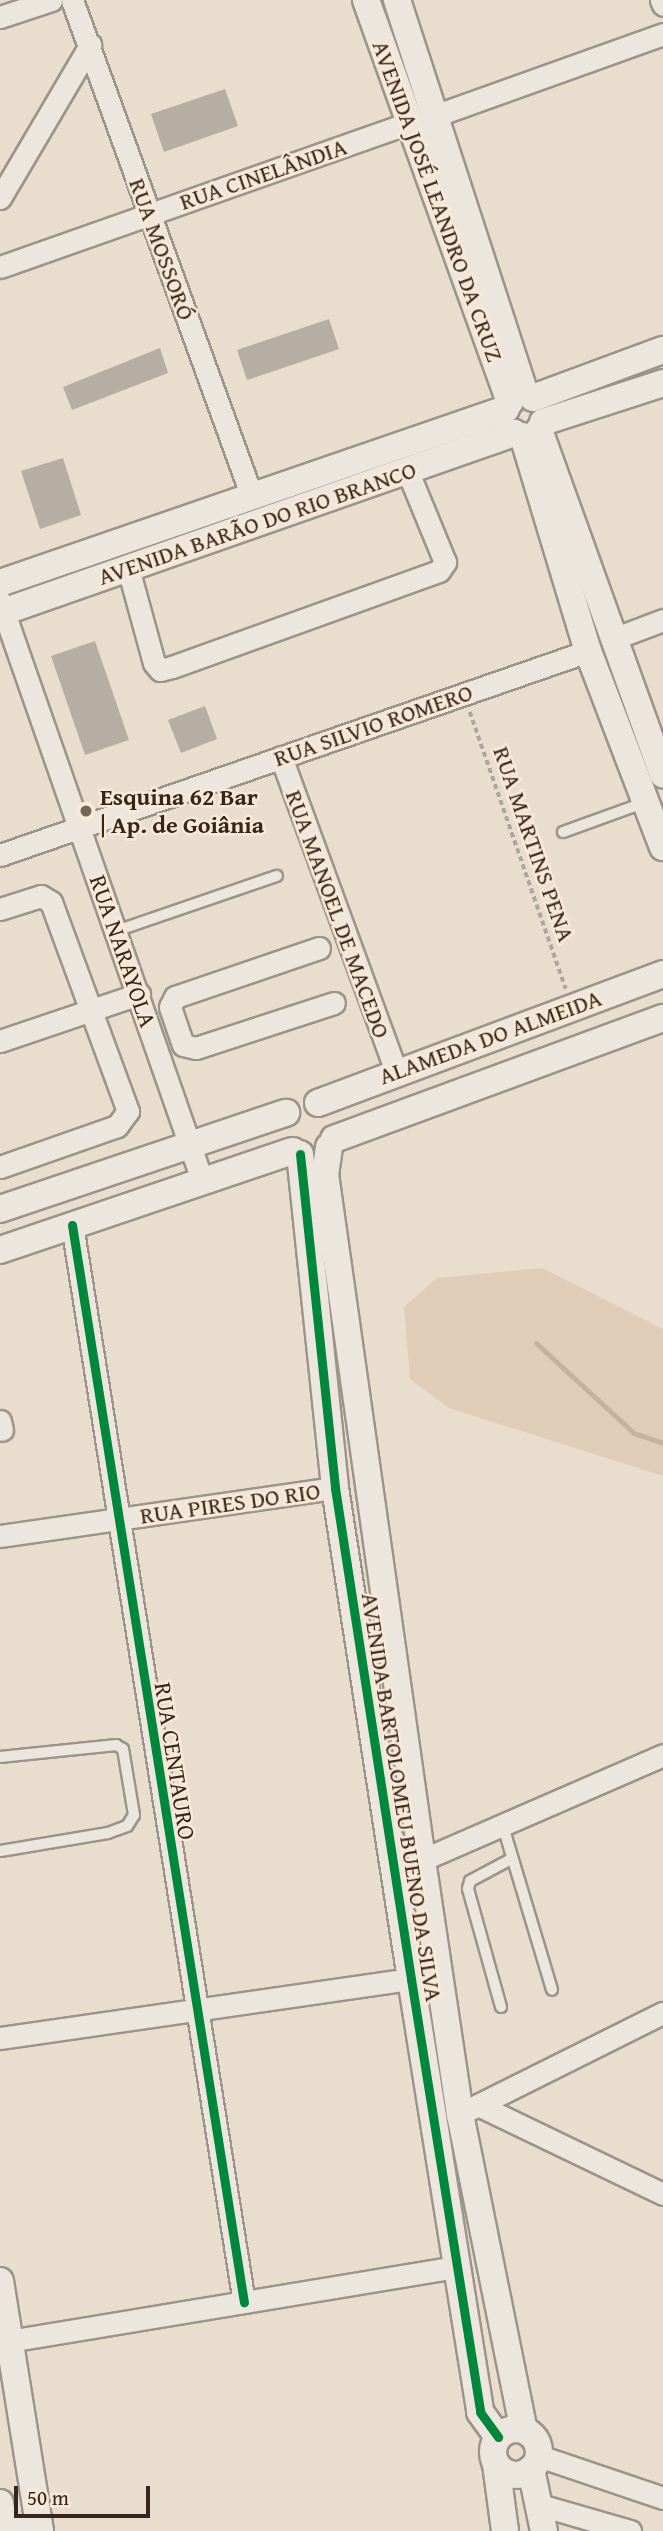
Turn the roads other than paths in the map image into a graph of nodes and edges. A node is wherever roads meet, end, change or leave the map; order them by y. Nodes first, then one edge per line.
1 (51, 0) edge
2 (72, 0) edge
3 (366, 0) edge
4 (397, 0) edge
5 (661, 0) edge
6 (663, 5) edge
7 (0, 17) edge
8 (663, 34) edge
9 (90, 45) junction
10 (438, 115) junction
11 (408, 123) junction
12 (0, 198) edge
13 (148, 214) junction
14 (0, 267) edge
15 (663, 350) edge
16 (663, 383) edge
17 (524, 416) junction
18 (407, 470) junction
19 (252, 497) junction
20 (128, 568) junction
21 (0, 583) edge
22 (1, 608) edge
23 (663, 620) edge
24 (618, 637) junction
25 (588, 651) junction
26 (281, 757) junction
27 (663, 774) edge
28 (646, 802) junction
29 (79, 827) junction
30 (564, 832) dead end
31 (663, 847) edge
32 (0, 855) edge
33 (277, 876) dead end
34 (0, 909) edge
35 (116, 931) junction
36 (318, 948) dead end
37 (663, 974) edge
38 (139, 994) junction
39 (334, 1003) dead end
40 (92, 1011) junction
41 (663, 1018) edge
42 (176, 1025) junction
43 (152, 1034) junction
44 (0, 1041) edge
45 (396, 1071) junction
46 (318, 1103) junction
47 (286, 1113) junction
48 (190, 1143) junction
49 (331, 1143) junction
50 (297, 1153) junction
51 (0, 1167) edge
52 (203, 1183) junction
53 (0, 1209) edge
54 (72, 1226) junction
55 (0, 1250) edge
56 (335, 1488) junction
57 (116, 1519) junction
58 (0, 1536) edge
59 (663, 1755) edge
60 (0, 1757) edge
61 (502, 1823) junction
62 (0, 1851) edge
63 (511, 1859) junction
64 (422, 1860) junction
65 (411, 1979) junction
66 (552, 1990) dead end
67 (502, 2007) dead end
68 (196, 2009) junction
69 (663, 2013) edge
70 (0, 2038) edge
71 (469, 2109) junction
72 (663, 2194) edge
73 (457, 2267) junction
74 (0, 2281) edge
75 (244, 2302) junction
76 (9, 2341) junction
77 (524, 2430) junction
78 (498, 2437) junction
79 (535, 2462) junction
80 (496, 2464) junction
81 (663, 2498) edge
82 (0, 2503) edge
83 (542, 2518) edge
84 (7, 2531) edge
85 (40, 2531) edge
86 (505, 2531) edge
87 (630, 2531) edge

1 - 7 street
2 - 9 street, RUA MOSSORÓ
3 - 11 street, AVENIDA JOSÉ LEANDRO DA CRUZ
4 - 10 street, AVENIDA JOSÉ LEANDRO DA CRUZ
5 - 6 street
8 - 10 street
9 - 12 street
9 - 13 street, RUA MOSSORÓ
10 - 17 street, AVENIDA JOSÉ LEANDRO DA CRUZ
11 - 13 street, RUA CINELÂNDIA
11 - 17 street, AVENIDA JOSÉ LEANDRO DA CRUZ
13 - 14 street, RUA CINELÂNDIA
13 - 19 street, RUA MOSSORÓ
15 - 17 street, AVENIDA BARÃO DO RIO BRANCO
16 - 17 street, AVENIDA BARÃO DO RIO BRANCO
17 - 18 street, AVENIDA BARÃO DO RIO BRANCO
17 - 19 street, AVENIDA BARÃO DO RIO BRANCO
17 - 24 street
17 - 25 street
18 - 20 street, AVENIDA BARÃO DO RIO BRANCO
18 - 20 street
19 - 21 street, AVENIDA BARÃO DO RIO BRANCO
20 - 22 street, AVENIDA BARÃO DO RIO BRANCO
22 - 29 street, RUA NARAYOLA
23 - 24 street
24 - 27 street
25 - 26 street, RUA SILVIO ROMERO
25 - 28 street
26 - 29 street, RUA SILVIO ROMERO
26 - 45 street, RUA MANOEL DE MACEDO
28 - 30 lane
28 - 31 street
29 - 32 street, RUA SILVIO ROMERO
29 - 35 street, RUA NARAYOLA
33 - 35 lane
34 - 40 street
35 - 38 street, RUA NARAYOLA
36 - 42 street
37 - 45 street, ALAMEDA DO ALMEIDA
38 - 40 street
38 - 43 street, RUA NARAYOLA
39 - 42 street
40 - 44 street
40 - 51 street
41 - 49 street, ALAMEDA DO ALMEIDA
42 - 43 street
43 - 48 street, RUA NARAYOLA
45 - 46 street, ALAMEDA DO ALMEIDA
46 - 47 street
46 - 49 street
47 - 48 street
47 - 50 street
48 - 52 street, RUA NARAYOLA
48 - 53 street
49 - 50 street
49 - 64 street, AVENIDA BARTOLOMEU BUENO DA SILVA
50 - 52 street
50 - 56 street, AVENIDA BARTOLOMEU BUENO DA SILVA
52 - 54 street
54 - 55 street
54 - 57 street, RUA CENTAURO
56 - 57 street, RUA PIRES DO RIO
56 - 65 street, AVENIDA BARTOLOMEU BUENO DA SILVA
57 - 58 street, RUA PIRES DO RIO
57 - 68 street, RUA CENTAURO
59 - 61 street
60 - 62 lane
61 - 63 lane
61 - 64 street
63 - 66 lane
63 - 67 lane
64 - 71 street, AVENIDA BARTOLOMEU BUENO DA SILVA
65 - 68 street
65 - 73 street, AVENIDA BARTOLOMEU BUENO DA SILVA
68 - 70 street
68 - 75 street, RUA CENTAURO
69 - 71 street
71 - 72 street
71 - 77 street, AVENIDA BARTOLOMEU BUENO DA SILVA
73 - 75 street
73 - 78 street, AVENIDA BARTOLOMEU BUENO DA SILVA
74 - 76 street
75 - 76 street
76 - 85 street
77 - 78 street
77 - 79 street, AVENIDA BARTOLOMEU BUENO DA SILVA
78 - 80 street
79 - 80 street
79 - 81 street
79 - 83 street, AVENIDA BARTOLOMEU BUENO DA SILVA
80 - 86 street
82 - 84 street
83 - 87 street
84 - 85 street

